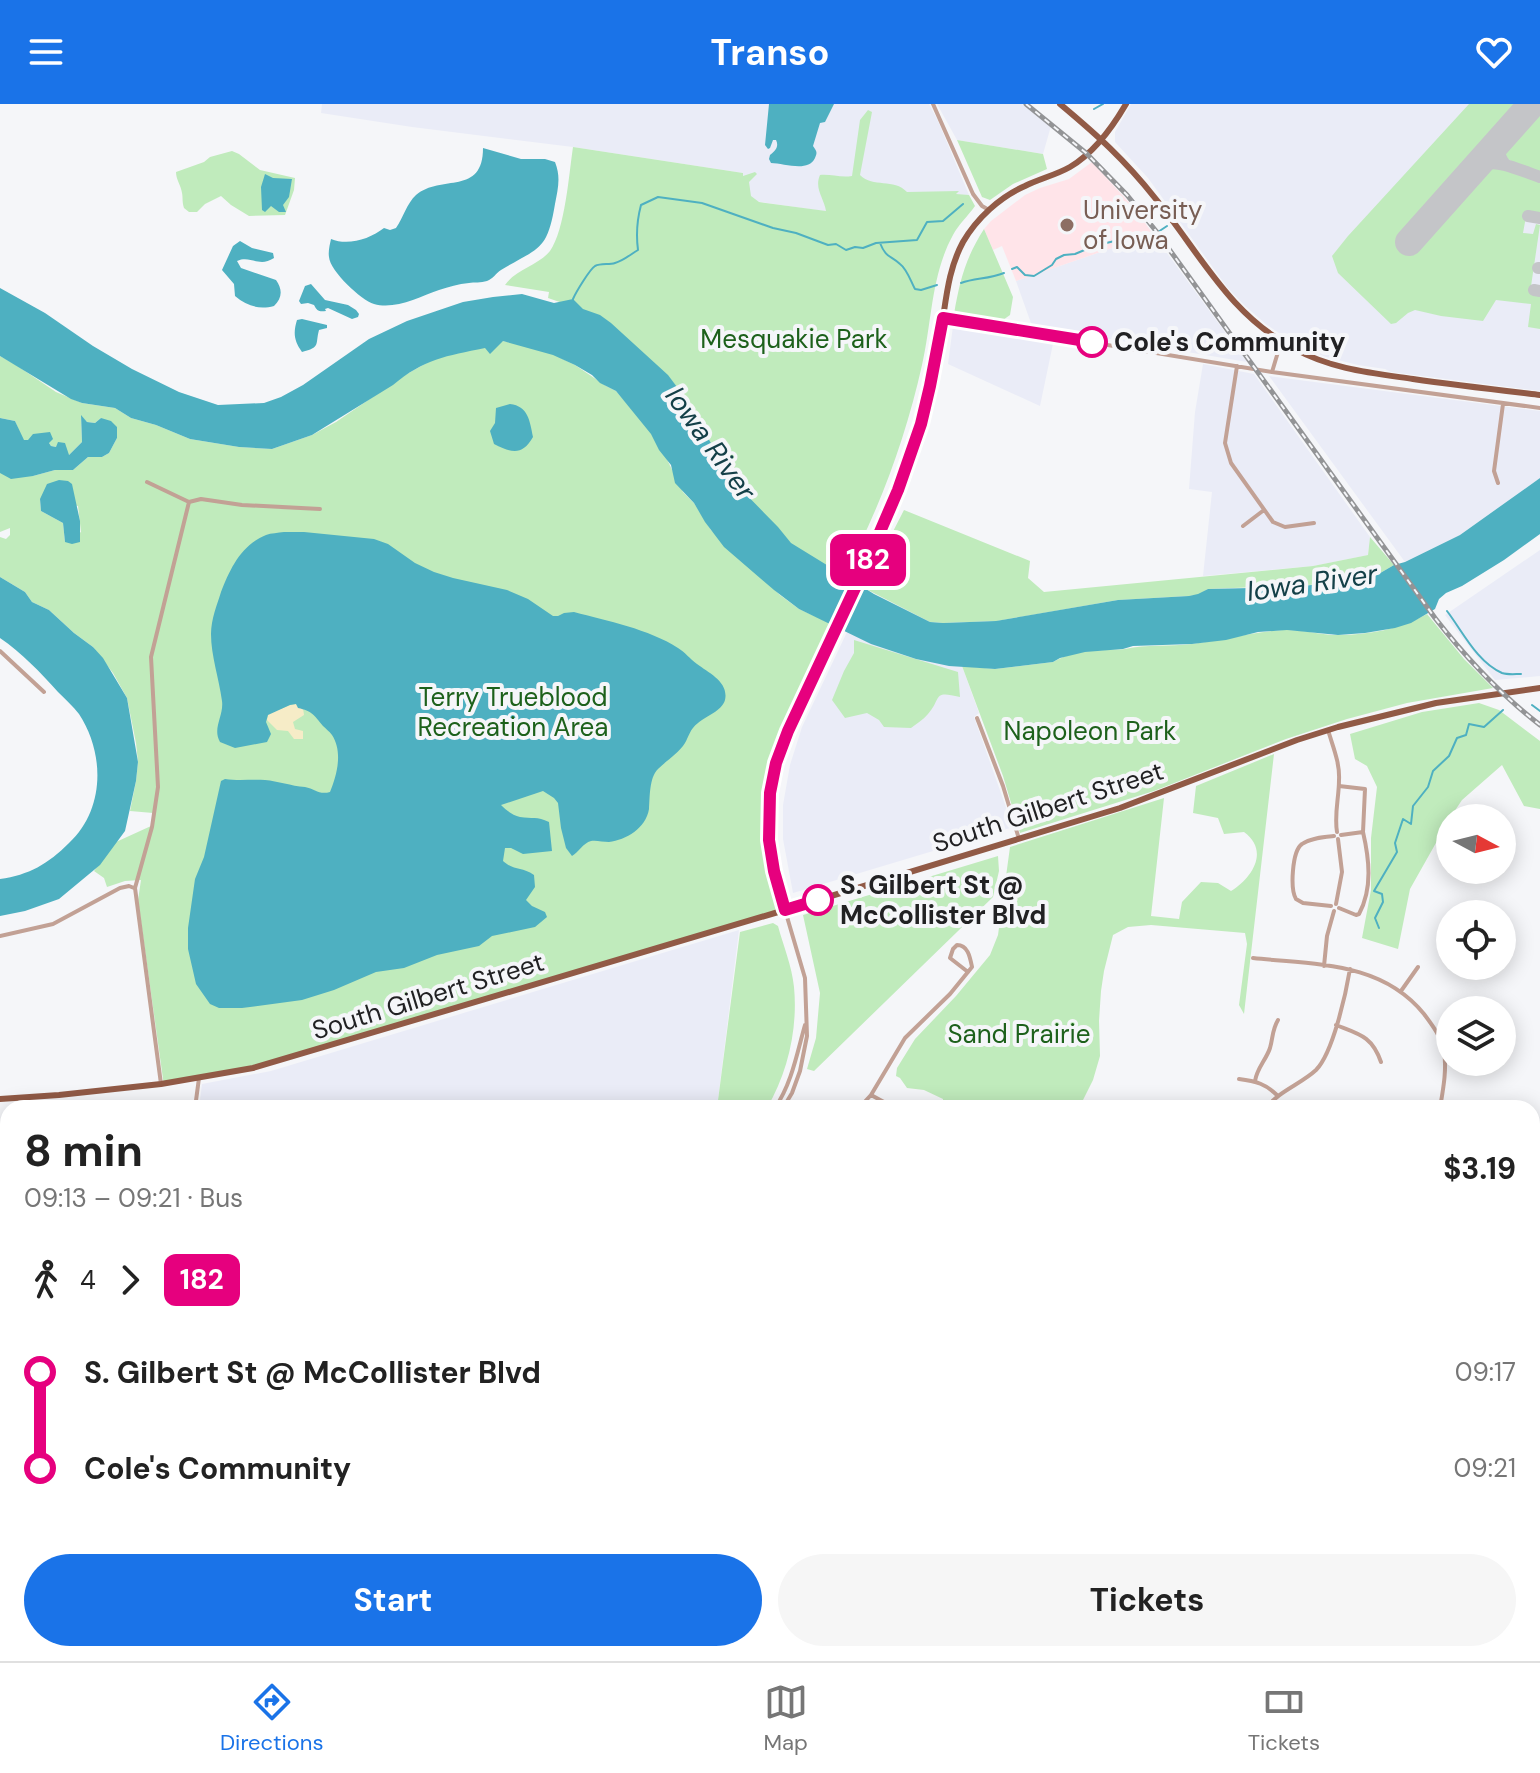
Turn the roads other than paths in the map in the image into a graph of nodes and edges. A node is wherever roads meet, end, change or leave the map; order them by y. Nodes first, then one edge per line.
1 (933, 104) edge
2 (1060, 104) edge
3 (1126, 104) edge
4 (1102, 139) junction
5 (989, 210) junction
6 (943, 318) junction
7 (1281, 342) junction
8 (1237, 366) junction
9 (1272, 372) junction
10 (1540, 395) edge
11 (1503, 404) junction
12 (1539, 408) edge
13 (147, 482) dead end
14 (1498, 483) dead end
15 (189, 502) junction
16 (320, 509) dead end
17 (1264, 510) junction
18 (1314, 523) dead end
19 (1243, 526) dead end
20 (0, 651) edge
21 (1540, 688) edge
22 (44, 692) dead end
23 (977, 718) dead end
24 (1328, 730) junction
25 (1339, 786) junction
26 (1363, 832) junction
27 (1338, 835) junction
28 (1019, 839) junction
29 (135, 888) junction
30 (1335, 907) junction
31 (785, 910) junction
32 (0, 936) edge
33 (1253, 958) dead end
34 (1324, 966) junction
35 (1418, 967) dead end
36 (1350, 969) junction
37 (968, 972) junction
38 (1401, 991) junction
39 (1278, 1020) dead end
40 (806, 1022) junction
41 (1336, 1025) junction
42 (1436, 1032) edge
43 (1381, 1062) dead end
44 (1443, 1076) edge
45 (199, 1078) junction
46 (1239, 1079) dead end
47 (1255, 1081) junction
48 (161, 1084) junction
49 (871, 1095) junction
50 (1278, 1096) junction
51 (0, 1099) edge
52 (196, 1100) edge
53 (780, 1100) edge
54 (788, 1100) edge
55 (866, 1100) edge
56 (880, 1100) edge
57 (1274, 1100) edge
58 (1441, 1100) edge

1 - 5 street
2 - 4 main road
3 - 4 main road
4 - 5 main road
4 - 7 main road
5 - 6 main road
6 - 8 street
6 - 31 main road
7 - 9 street
7 - 10 main road
8 - 9 street
8 - 17 street
9 - 11 street
10 - 12 street
11 - 12 street
11 - 14 street
13 - 15 street
15 - 16 street
15 - 29 street
17 - 18 street
17 - 19 street
20 - 22 street
21 - 24 main road, South Gilbert Street
23 - 28 street
24 - 25 street
24 - 28 main road, South Gilbert Street
25 - 26 street
25 - 27 street
26 - 27 street
26 - 30 street
27 - 30 street
27 - 30 street
28 - 31 main road, South Gilbert Street
29 - 32 street
29 - 48 street
30 - 34 street
31 - 40 street
31 - 45 main road, South Gilbert Street
33 - 34 street
34 - 36 street
35 - 38 street
36 - 38 street
36 - 41 street
37 - 37 street
37 - 49 street
38 - 42 street
39 - 47 street
40 - 53 street
40 - 54 street
41 - 43 street
41 - 50 street
44 - 58 street
45 - 48 main road, South Gilbert Street
45 - 52 street
46 - 47 street
47 - 50 street
48 - 51 main road, South Gilbert Street
49 - 55 street
49 - 56 street
50 - 57 street

